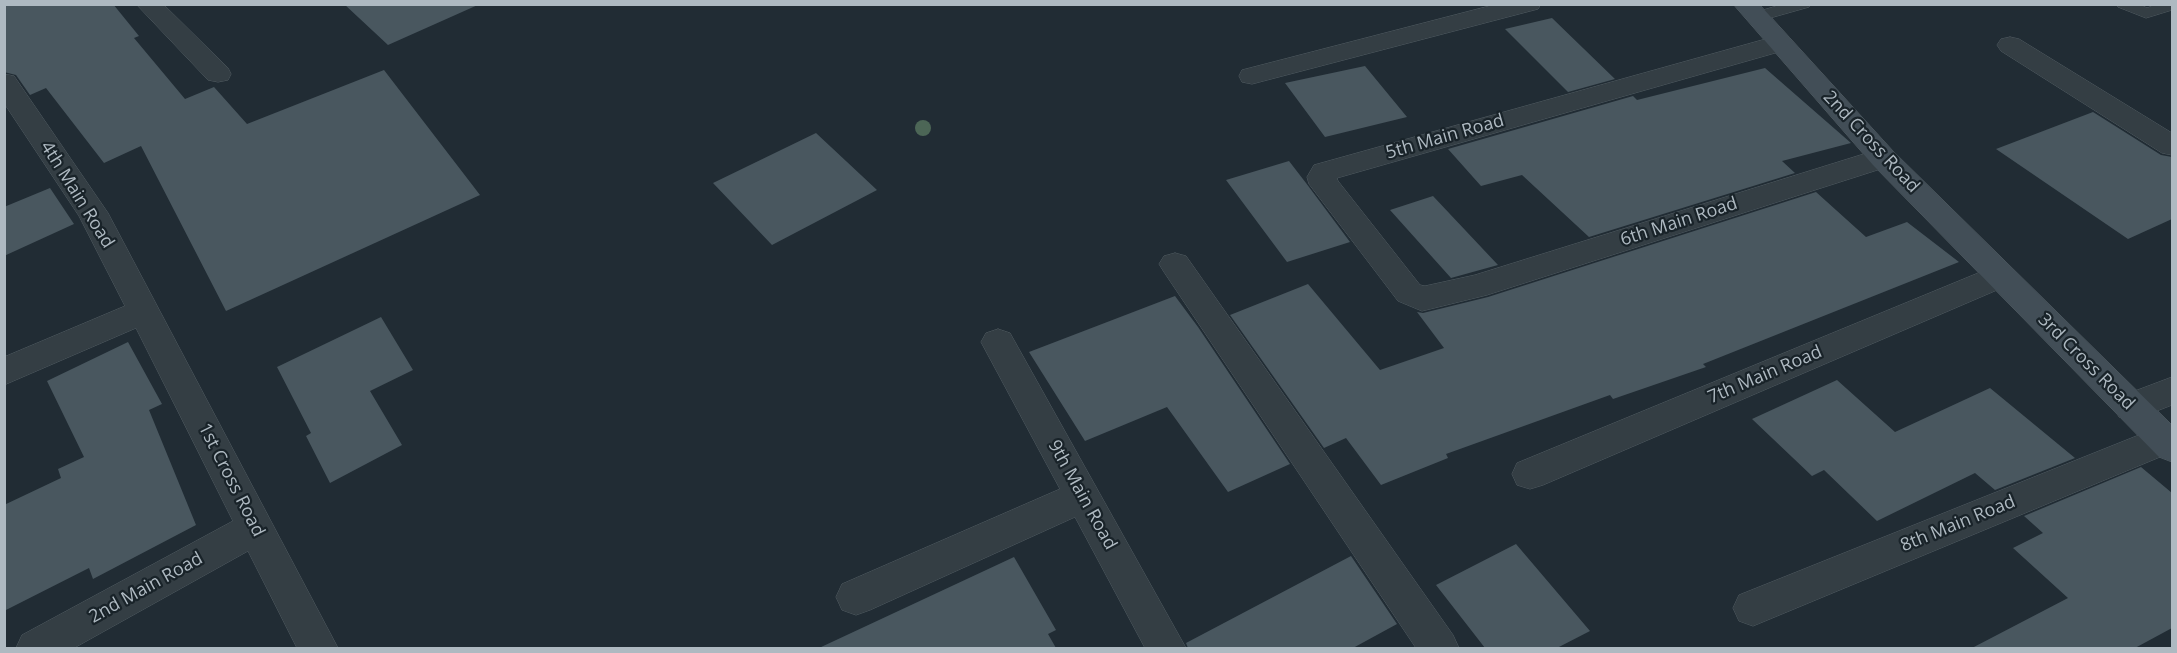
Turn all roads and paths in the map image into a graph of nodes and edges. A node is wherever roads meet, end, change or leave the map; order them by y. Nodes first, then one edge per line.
1 (148, 4) edge
2 (1529, 4) edge
3 (1803, 4) edge
4 (2124, 4) edge
5 (2172, 5) edge
6 (1751, 11) edge
7 (1780, 43) junction
8 (2010, 45) dead end
9 (218, 74) dead end
10 (1252, 76) dead end
11 (4, 82) edge
12 (2172, 146) edge
13 (1883, 158) junction
14 (1175, 264) dead end
15 (2000, 276) junction
16 (1476, 287) joint
17 (144, 311) junction
18 (998, 342) dead end
19 (4, 372) edge
20 (2172, 391) edge
21 (2131, 407) junction
22 (2168, 444) edge
23 (1530, 474) dead end
24 (1083, 496) junction
25 (256, 528) junction
26 (856, 597) dead end
27 (1753, 608) dead end
28 (36, 648) edge
29 (318, 648) edge
30 (1166, 648) edge
31 (1439, 648) edge

1 - 9 street
2 - 10 street
3 - 6 lane
4 - 5 lane
6 - 7 street, 2nd Cross Road
7 - 13 street, 2nd Cross Road
7 - 16 street, 5th Main Road
8 - 12 street
11 - 17 street, 4th Main Road
13 - 15 street, 2nd Cross Road
13 - 16 street, 6th Main Road
14 - 31 street
15 - 21 street, 3rd Cross Road
15 - 23 street, 7th Main Road
17 - 19 street
17 - 25 street, 1st Cross Road
18 - 24 street, 9th Main Road
20 - 21 street
21 - 22 street, 3rd Cross Road
22 - 27 street, 8th Main Road
24 - 26 street
24 - 30 street, 9th Main Road
25 - 28 street, 2nd Main Road
25 - 29 street, 1st Cross Road

